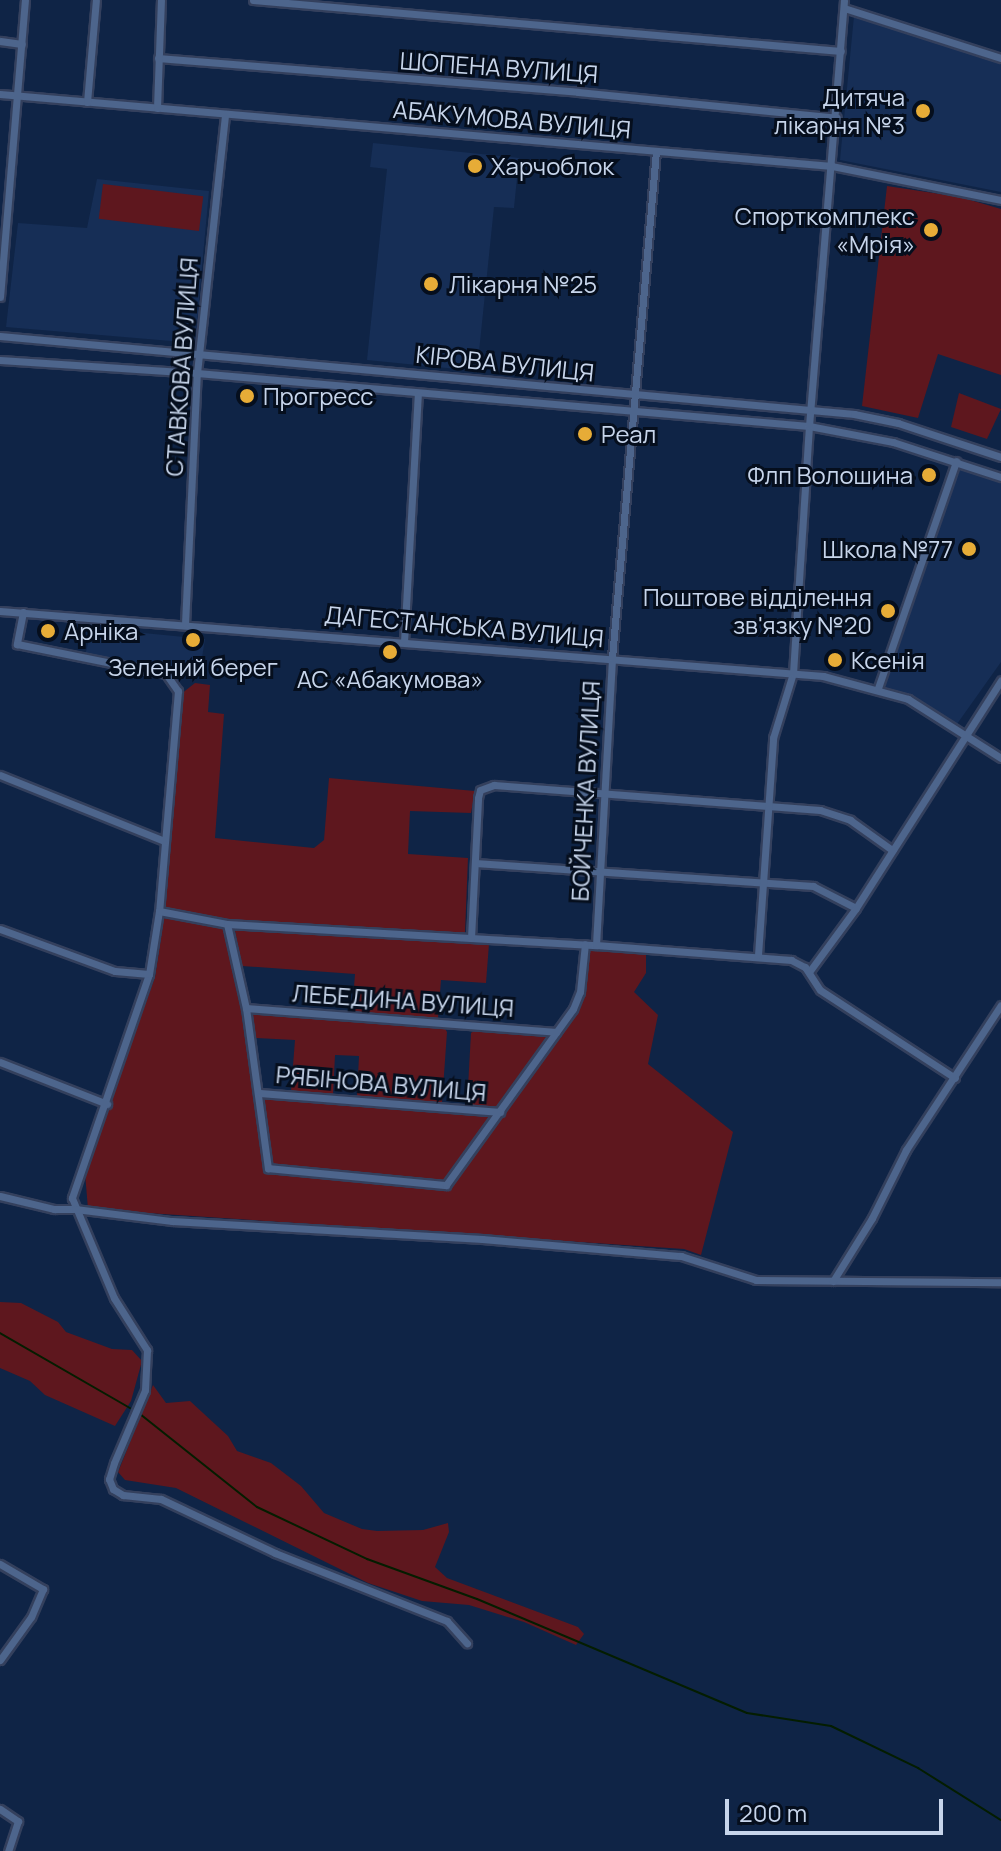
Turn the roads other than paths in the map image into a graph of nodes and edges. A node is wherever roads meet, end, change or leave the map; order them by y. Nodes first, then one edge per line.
1 (25, 0) edge
2 (96, 0) edge
3 (161, 0) edge
4 (253, 0) edge
5 (844, 4) edge
6 (4, 41) edge
7 (22, 44) junction
8 (841, 51) junction
9 (158, 58) junction
10 (1001, 58) edge
11 (0, 94) edge
12 (17, 97) junction
13 (87, 102) junction
14 (157, 108) junction
15 (225, 115) junction
16 (837, 118) junction
17 (656, 151) junction
18 (832, 166) junction
19 (1001, 200) edge
20 (0, 297) edge
21 (0, 336) edge
22 (200, 353) junction
23 (0, 360) edge
24 (197, 373) junction
25 (418, 395) junction
26 (636, 396) junction
27 (811, 410) junction
28 (635, 412) junction
29 (809, 426) junction
30 (1001, 457) edge
31 (956, 461) junction
32 (1001, 477) edge
33 (0, 611) edge
34 (23, 612) junction
35 (185, 624) junction
36 (404, 642) junction
37 (612, 658) junction
38 (793, 673) junction
39 (1001, 680) edge
40 (878, 688) junction
41 (964, 734) junction
42 (1001, 758) edge
43 (0, 775) edge
44 (604, 796) junction
45 (769, 806) junction
46 (164, 841) junction
47 (892, 850) junction
48 (475, 863) junction
49 (600, 872) junction
50 (766, 881) junction
51 (856, 908) junction
52 (159, 911) junction
53 (227, 924) junction
54 (0, 929) edge
55 (471, 938) junction
56 (585, 944) junction
57 (596, 945) junction
58 (758, 955) junction
59 (809, 972) junction
60 (149, 974) junction
61 (1001, 1005) edge
62 (246, 1008) junction
63 (556, 1032) junction
64 (0, 1062) edge
65 (955, 1078) junction
66 (260, 1093) junction
67 (107, 1104) junction
68 (500, 1112) junction
69 (0, 1196) edge
70 (75, 1209) junction
71 (833, 1281) junction
72 (1001, 1282) edge
73 (0, 1564) edge
74 (467, 1643) dead end
75 (0, 1660) edge
76 (0, 1809) edge
77 (8, 1851) edge

1 - 7 street
2 - 13 street
3 - 9 street
4 - 8 street
5 - 8 street
5 - 10 street
6 - 7 street
7 - 12 street
8 - 16 street
9 - 14 street
9 - 16 street, ШОПЕНА ВУЛИЦЯ
11 - 12 street, АБАКУМОВА ВУЛИЦЯ
12 - 13 street, АБАКУМОВА ВУЛИЦЯ
12 - 20 street
13 - 14 street, АБАКУМОВА ВУЛИЦЯ
14 - 15 street, АБАКУМОВА ВУЛИЦЯ
15 - 17 street, АБАКУМОВА ВУЛИЦЯ
15 - 22 street, СТАВКОВА ВУЛИЦЯ
16 - 18 street
17 - 18 street, АБАКУМОВА ВУЛИЦЯ
17 - 26 street, БОЙЧЕНКА ВУЛИЦЯ
18 - 19 street, АБАКУМОВА ВУЛИЦЯ
18 - 27 street
21 - 22 street, КІРОВА ВУЛИЦЯ
22 - 24 street, СТАВКОВА ВУЛИЦЯ
22 - 26 street, КІРОВА ВУЛИЦЯ
23 - 24 street, КІРОВА ВУЛИЦЯ
24 - 25 street, КІРОВА ВУЛИЦЯ
24 - 35 street, СТАВКОВА ВУЛИЦЯ
25 - 28 street, КІРОВА ВУЛИЦЯ
25 - 36 street
26 - 27 street, КІРОВА ВУЛИЦЯ
26 - 28 street, БОЙЧЕНКА ВУЛИЦЯ
27 - 29 street
27 - 30 street, КІРОВА ВУЛИЦЯ
28 - 29 street, КІРОВА ВУЛИЦЯ
28 - 37 street, БОЙЧЕНКА ВУЛИЦЯ
29 - 31 street, КІРОВА ВУЛИЦЯ
29 - 38 street
31 - 32 street, КІРОВА ВУЛИЦЯ
31 - 40 street
33 - 34 street, ДАГЕСТАНСЬКА ВУЛИЦЯ
34 - 35 street, ДАГЕСТАНСЬКА ВУЛИЦЯ
34 - 46 street
35 - 36 street, ДАГЕСТАНСЬКА ВУЛИЦЯ
36 - 37 street, ДАГЕСТАНСЬКА ВУЛИЦЯ
37 - 38 street, ДАГЕСТАНСЬКА ВУЛИЦЯ
37 - 44 street, БОЙЧЕНКА ВУЛИЦЯ
38 - 40 street, ДАГЕСТАНСЬКА ВУЛИЦЯ
38 - 45 street
39 - 41 street
40 - 41 street, ДАГЕСТАНСЬКА ВУЛИЦЯ
41 - 42 street, ДАГЕСТАНСЬКА ВУЛИЦЯ
41 - 47 street
43 - 46 street
44 - 45 street
44 - 48 street
44 - 49 street, БОЙЧЕНКА ВУЛИЦЯ
45 - 47 street
45 - 50 street
46 - 52 street
47 - 51 street
48 - 49 street
48 - 55 street
49 - 50 street
49 - 57 street, БОЙЧЕНКА ВУЛИЦЯ
50 - 51 street
50 - 58 street
51 - 59 street
52 - 53 street
52 - 60 street
53 - 55 street
53 - 62 street
54 - 60 street
55 - 56 street
56 - 57 street
56 - 63 street
57 - 58 street
58 - 59 street
59 - 65 street
60 - 67 street
61 - 65 street
62 - 63 street, ЛЕБЕДИНА ВУЛИЦЯ
62 - 66 street
63 - 68 street
64 - 67 street
65 - 71 street
66 - 68 street, РЯБІНОВА ВУЛИЦЯ
66 - 68 street
67 - 70 street
69 - 70 street
70 - 71 street
70 - 74 street
71 - 72 street
73 - 75 street
76 - 77 street

